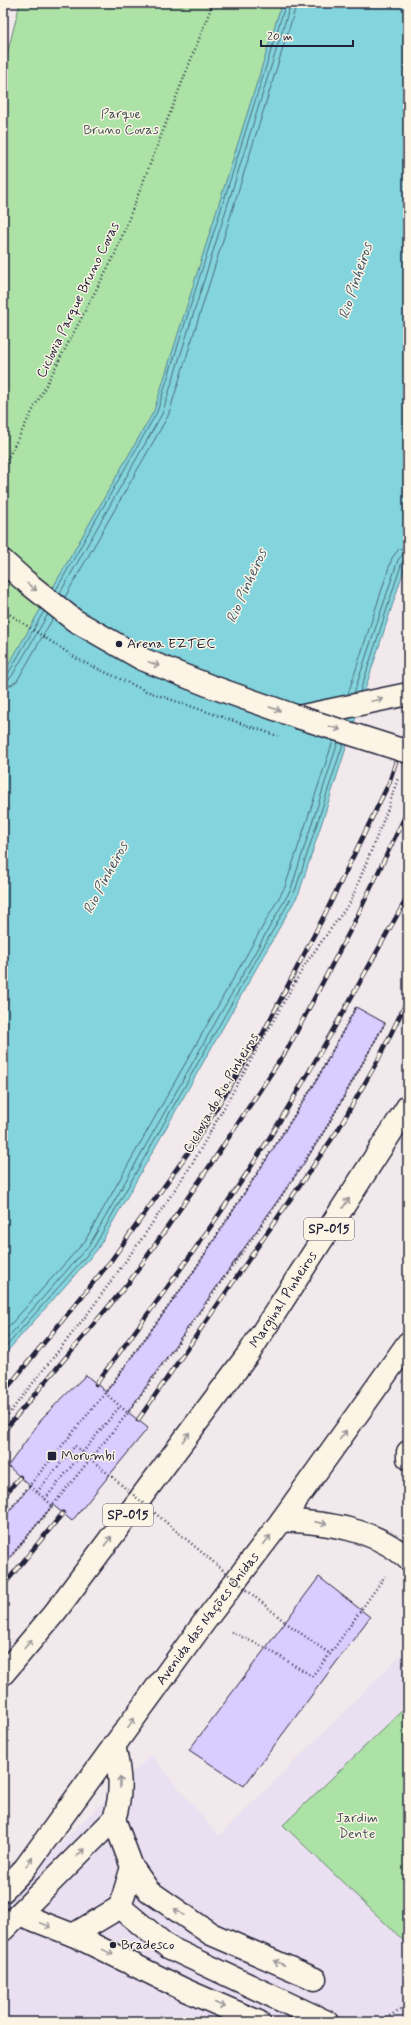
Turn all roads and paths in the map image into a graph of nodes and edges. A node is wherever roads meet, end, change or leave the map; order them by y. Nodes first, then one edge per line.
1 (213, 3) edge
2 (3, 467) edge
3 (3, 562) edge
4 (3, 610) edge
5 (408, 694) edge
6 (298, 717) junction
7 (280, 736) dead end
8 (408, 752) edge
9 (394, 774) dead end
10 (356, 1007) dead end
11 (385, 1023) dead end
12 (408, 1106) edge
13 (408, 1343) edge
14 (105, 1393) junction
15 (120, 1406) junction
16 (128, 1413) junction
17 (3, 1421) edge
18 (83, 1452) junction
19 (408, 1452) edge
20 (408, 1458) edge
21 (30, 1486) junction
22 (37, 1492) junction
23 (45, 1499) junction
24 (53, 1506) junction
25 (3, 1518) edge
26 (282, 1520) junction
27 (405, 1556) edge
28 (3, 1566) edge
29 (205, 1621) junction
30 (330, 1654) junction
31 (3, 1674) edge
32 (114, 1745) junction
33 (114, 1819) junction
34 (132, 1867) junction
35 (3, 1891) edge
36 (120, 1907) junction
37 (19, 1914) junction
38 (3, 1930) edge
39 (73, 1936) junction
40 (315, 1979) dead end
41 (408, 2012) edge
42 (259, 2022) edge
43 (327, 2022) edge
44 (379, 2022) edge

1 - 2 path, Ciclovia Parque Bruno Covas
3 -> 6 main road
4 - 7 path, bridge
6 -> 5 main road
6 -> 8 main road, bridge
9 - 17 path, Ciclovia do Rio Pinheiros
10 - 14 path
11 - 16 path
31 -> 12 main road, Marginal Pinheiros / SP-015
26 -> 13 main road, Avenida das Nações Unidas
14 - 15 path
14 - 21 path
15 - 16 path
15 - 18 path
16 - 24 path
18 - 22 path, bridge
18 - 23 path
18 - 30 path, bridge
19 - 20 main road
21 - 22 path
21 - 25 path
22 - 23 path
23 - 24 path
24 - 28 path
26 -> 27 main road
29 -> 26 main road, Avenida das Nações Unidas
27 - 30 path
29 - 30 path
32 -> 29 main road, Avenida das Nações Unidas
33 -> 32 main road
35 -> 32 main road, Avenida das Nações Unidas
33 - 34 main road
37 -> 33 main road
34 - 36 main road
40 -> 34 main road
36 - 39 main road
36 - 43 main road
37 - 38 main road
37 -> 39 main road
39 -> 42 main road
41 - 44 path

